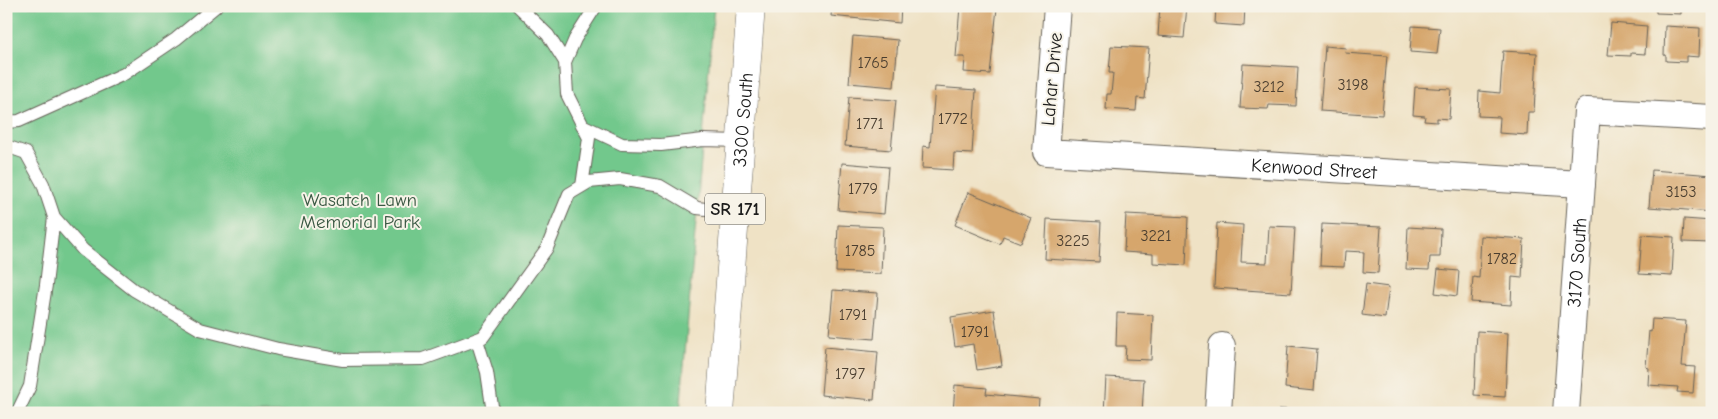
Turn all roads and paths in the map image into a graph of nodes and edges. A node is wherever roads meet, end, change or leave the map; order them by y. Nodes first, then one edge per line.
1 (216, 6) edge
2 (518, 6) edge
3 (596, 6) edge
4 (751, 6) edge
5 (1057, 6) edge
6 (565, 62) junction
7 (1712, 118) edge
8 (6, 122) edge
9 (582, 125) junction
10 (6, 138) edge
11 (740, 141) junction
12 (6, 146) edge
13 (1046, 152) joint
14 (26, 153) junction
15 (1582, 184) junction
16 (582, 186) junction
17 (734, 212) junction
18 (54, 217) junction
19 (477, 340) junction
20 (1222, 346) dead end
21 (17, 413) edge
22 (493, 413) edge
23 (720, 413) edge
24 (1218, 413) edge
25 (1566, 413) edge

1 - 8 lane
2 - 6 lane
3 - 6 lane
4 - 11 main road, 3300 South / SR 171
5 - 13 street, Lahar Drive
6 - 9 lane
7 - 15 street, 3170 South
9 - 11 lane
9 - 16 lane
10 - 14 lane
11 - 17 main road, 3300 South / SR 171
12 - 14 lane
13 - 15 street, Kenwood Street
14 - 18 lane
15 - 25 street, 3170 South
16 - 17 lane
16 - 19 lane
17 - 23 main road, 3300 South / SR 171
18 - 19 lane
18 - 21 lane
19 - 22 lane
20 - 24 street

